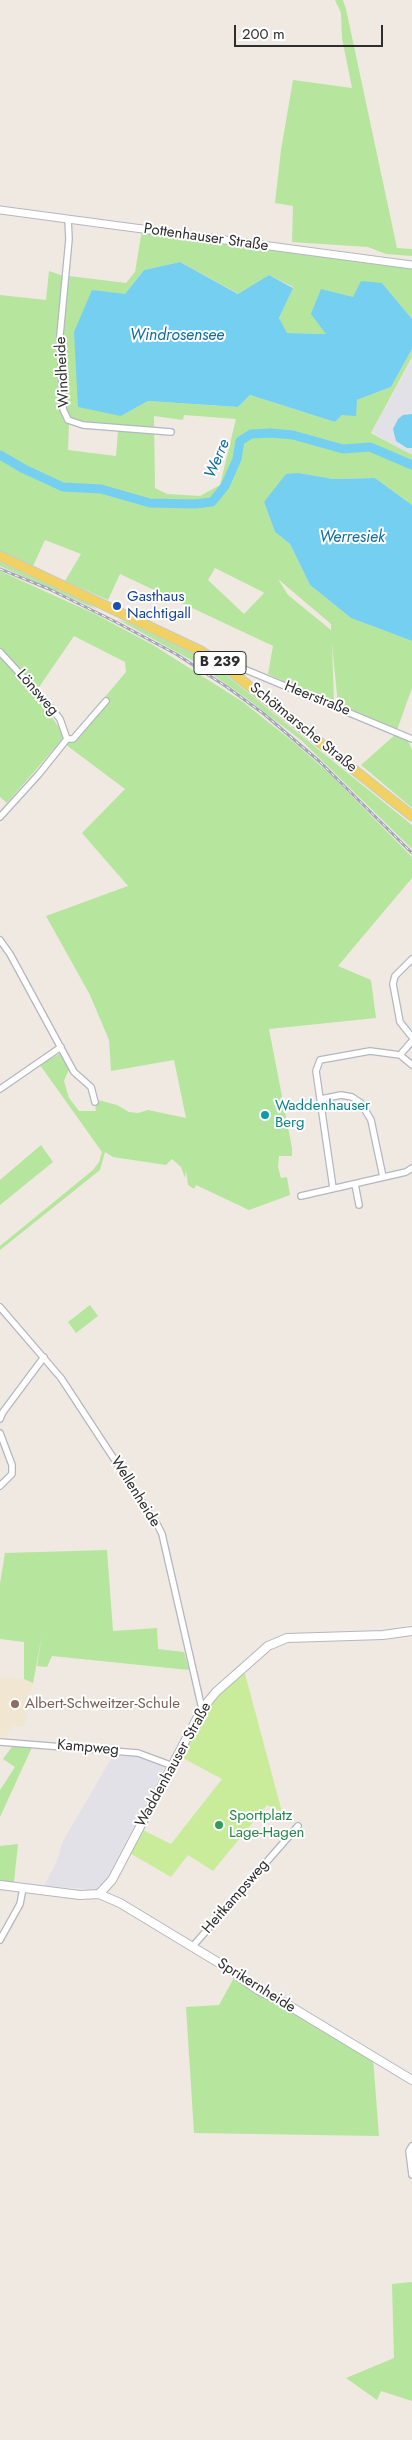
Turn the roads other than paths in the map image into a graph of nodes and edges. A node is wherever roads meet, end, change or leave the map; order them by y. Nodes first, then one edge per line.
1 (0, 210) edge
2 (68, 219) junction
3 (412, 265) edge
4 (171, 432) dead end
5 (0, 556) edge
6 (0, 652) edge
7 (222, 665) junction
8 (106, 701) dead end
9 (67, 739) junction
10 (411, 740) edge
11 (412, 816) edge
12 (0, 817) edge
13 (0, 940) edge
14 (412, 959) edge
15 (412, 1037) edge
16 (412, 1041) edge
17 (61, 1047) junction
18 (400, 1055) junction
19 (412, 1066) edge
20 (0, 1089) edge
21 (321, 1099) junction
22 (95, 1102) dead end
23 (412, 1168) edge
24 (383, 1177) junction
25 (355, 1184) junction
26 (333, 1188) junction
27 (301, 1196) dead end
28 (359, 1205) dead end
29 (0, 1307) edge
30 (44, 1357) junction
31 (0, 1419) edge
32 (0, 1433) edge
33 (0, 1486) edge
34 (412, 1632) edge
35 (202, 1709) junction
36 (0, 1742) edge
37 (173, 1766) junction
38 (298, 1826) dead end
39 (0, 1885) edge
40 (23, 1888) junction
41 (99, 1894) junction
42 (0, 1940) edge
43 (193, 1946) junction
44 (412, 2080) edge
45 (412, 2146) edge
46 (412, 2175) edge

1 - 2 street, Pottenhauser Straße
2 - 3 street, Pottenhauser Straße
2 - 4 street, Windheide
5 - 7 main road, Schötmarsche Straße / B 239
6 - 9 street, Lönsweg
7 - 10 street, Heerstraße
7 - 11 main road, Schötmarsche Straße / B 239
8 - 9 street
9 - 12 street
13 - 17 street
14 - 15 street
16 - 18 street
17 - 20 street
17 - 22 street
18 - 19 street
18 - 21 street
21 - 24 street
21 - 26 street
23 - 24 street
24 - 25 street
25 - 26 street
25 - 28 street
26 - 27 street
29 - 30 street, Wellenheide
30 - 31 street
30 - 35 street, Wellenheide
32 - 33 street
34 - 35 main road, Waddenhauser Straße
35 - 37 main road, Waddenhauser Straße
36 - 37 street, Kampweg
37 - 41 main road, Waddenhauser Straße
38 - 43 street, Heitkampsweg
39 - 40 main road
40 - 41 main road
40 - 42 street
41 - 43 main road, Sprikernheide
43 - 44 main road, Sprikernheide
45 - 46 street

